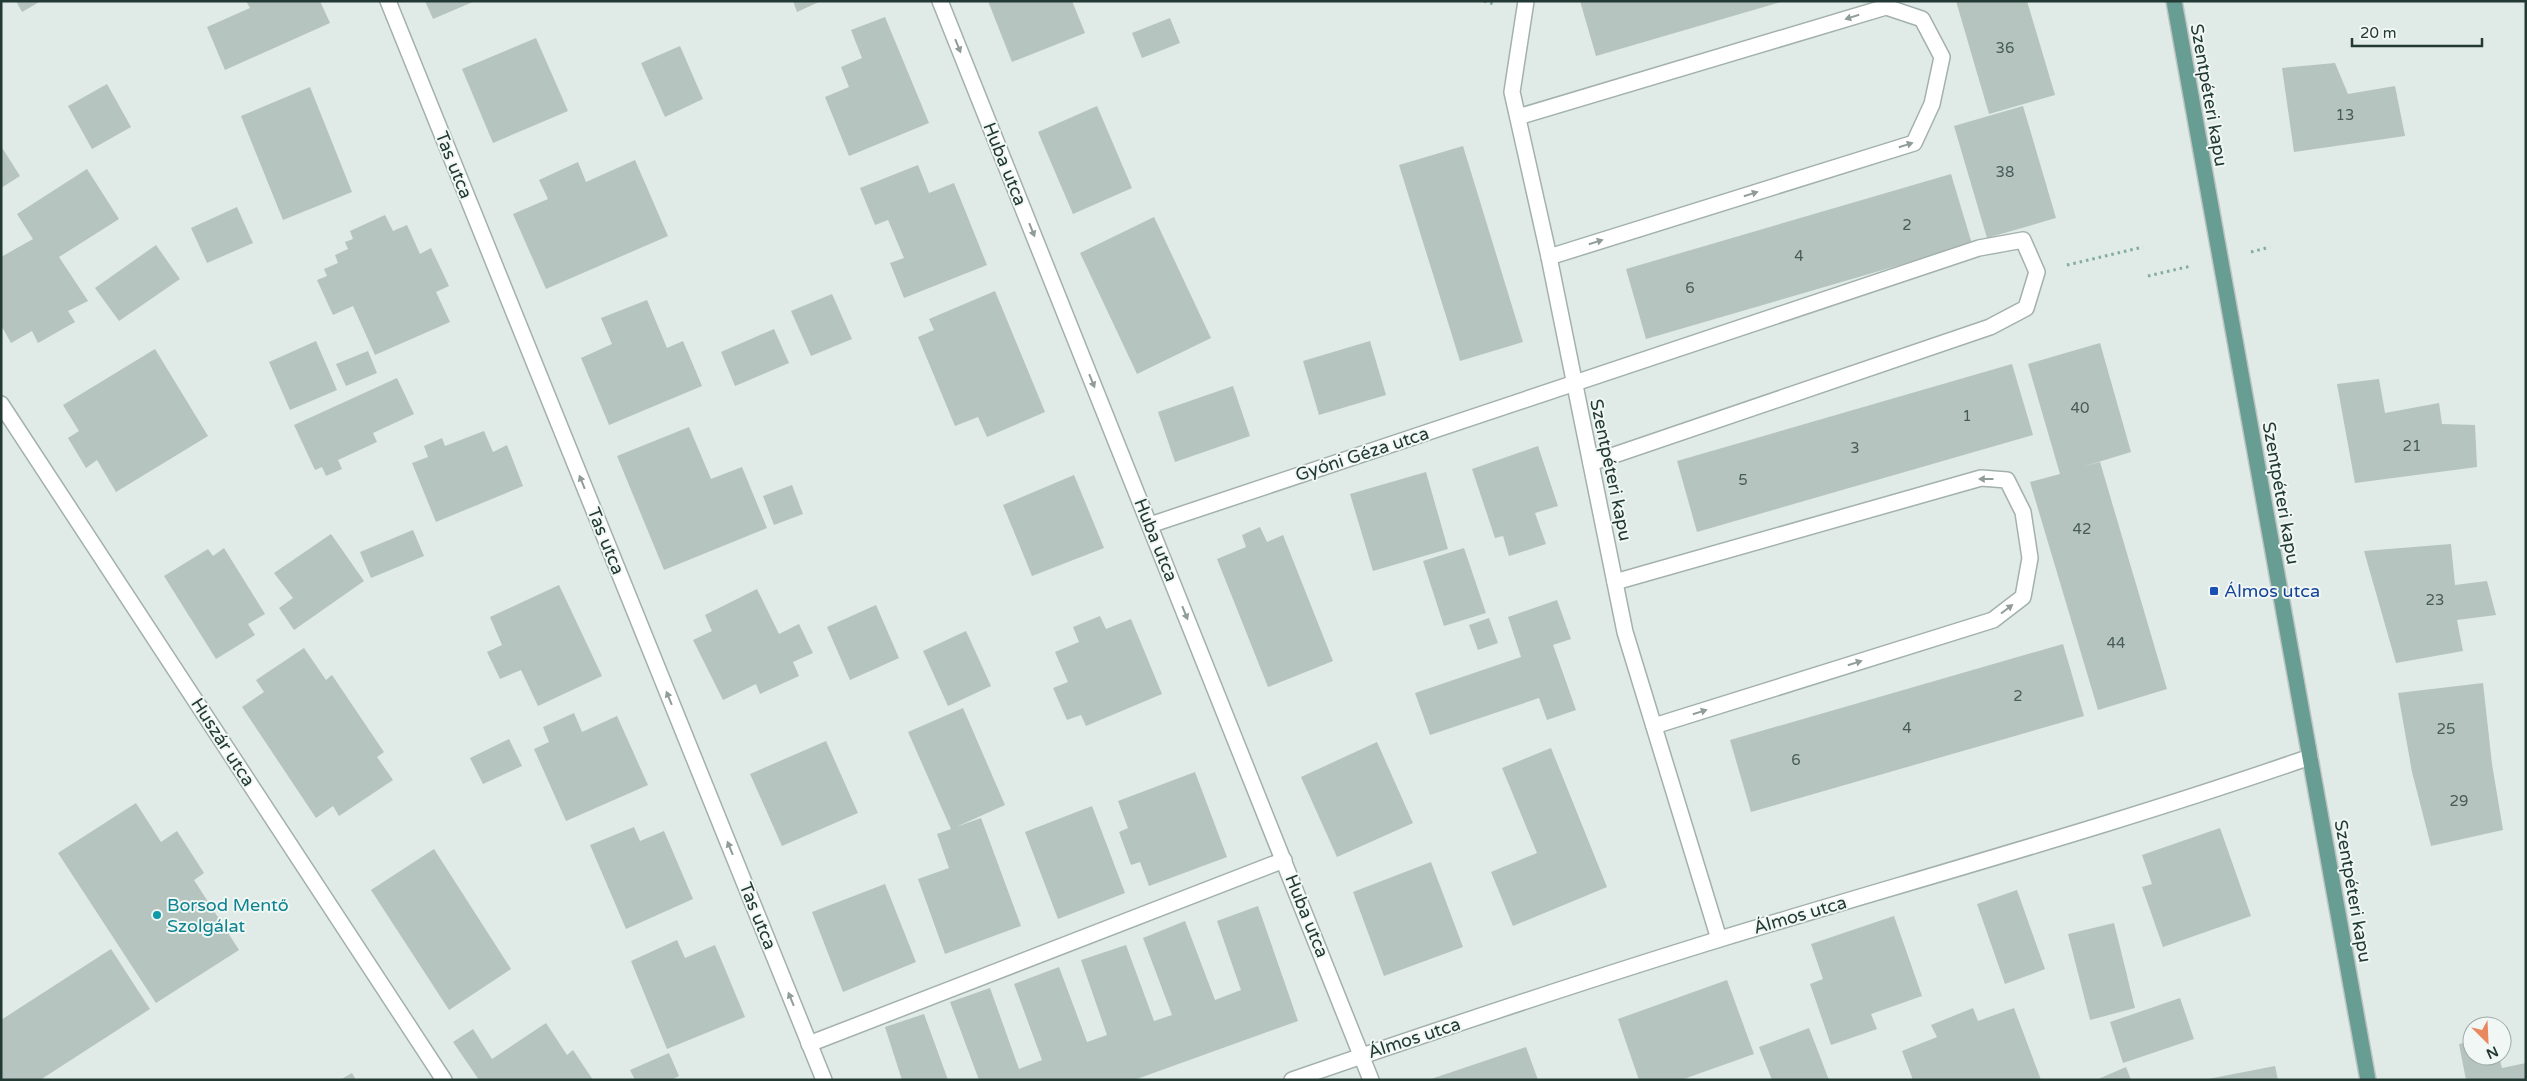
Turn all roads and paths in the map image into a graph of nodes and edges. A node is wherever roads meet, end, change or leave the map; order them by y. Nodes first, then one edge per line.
1 (388, 1) edge
2 (940, 1) edge
3 (1526, 1) edge
4 (2174, 1) edge
5 (1518, 117) junction
6 (2143, 247) dead end
7 (1549, 257) junction
8 (2037, 272) junction
9 (1574, 384) junction
10 (1, 404) edge
11 (1591, 463) junction
12 (1150, 525) junction
13 (1615, 582) junction
14 (1654, 726) junction
15 (2310, 757) junction
16 (1284, 860) junction
17 (1719, 939) junction
18 (809, 1044) junction
19 (1362, 1055) junction
20 (444, 1080) edge
21 (824, 1080) edge
22 (1292, 1080) edge
23 (1371, 1080) edge
24 (2368, 1080) edge

18 -> 1 street, Tas utca
2 -> 12 street, Huba utca
3 - 5 street, Szentpéteri kapu
4 - 15 main road, Szentpéteri kapu
5 - 7 street, Szentpéteri kapu
7 -> 5 street
6 - 8 path
7 - 9 street, Szentpéteri kapu
8 - 9 street, Gyóni Géza utca
8 - 11 street
9 - 11 street, Szentpéteri kapu
9 - 12 street, Gyóni Géza utca
10 - 20 street, Huszár utca
11 - 13 street, Szentpéteri kapu
12 -> 16 street, Huba utca
13 - 14 street, Szentpéteri kapu
14 -> 13 street
14 - 17 street, Szentpéteri kapu
15 - 17 street, Álmos utca
15 - 24 main road, Szentpéteri kapu
16 - 18 street
16 - 19 street, Huba utca
17 - 19 street, Álmos utca
18 - 21 street, Tas utca
19 - 22 street, Álmos utca
19 - 23 street, Huba utca

